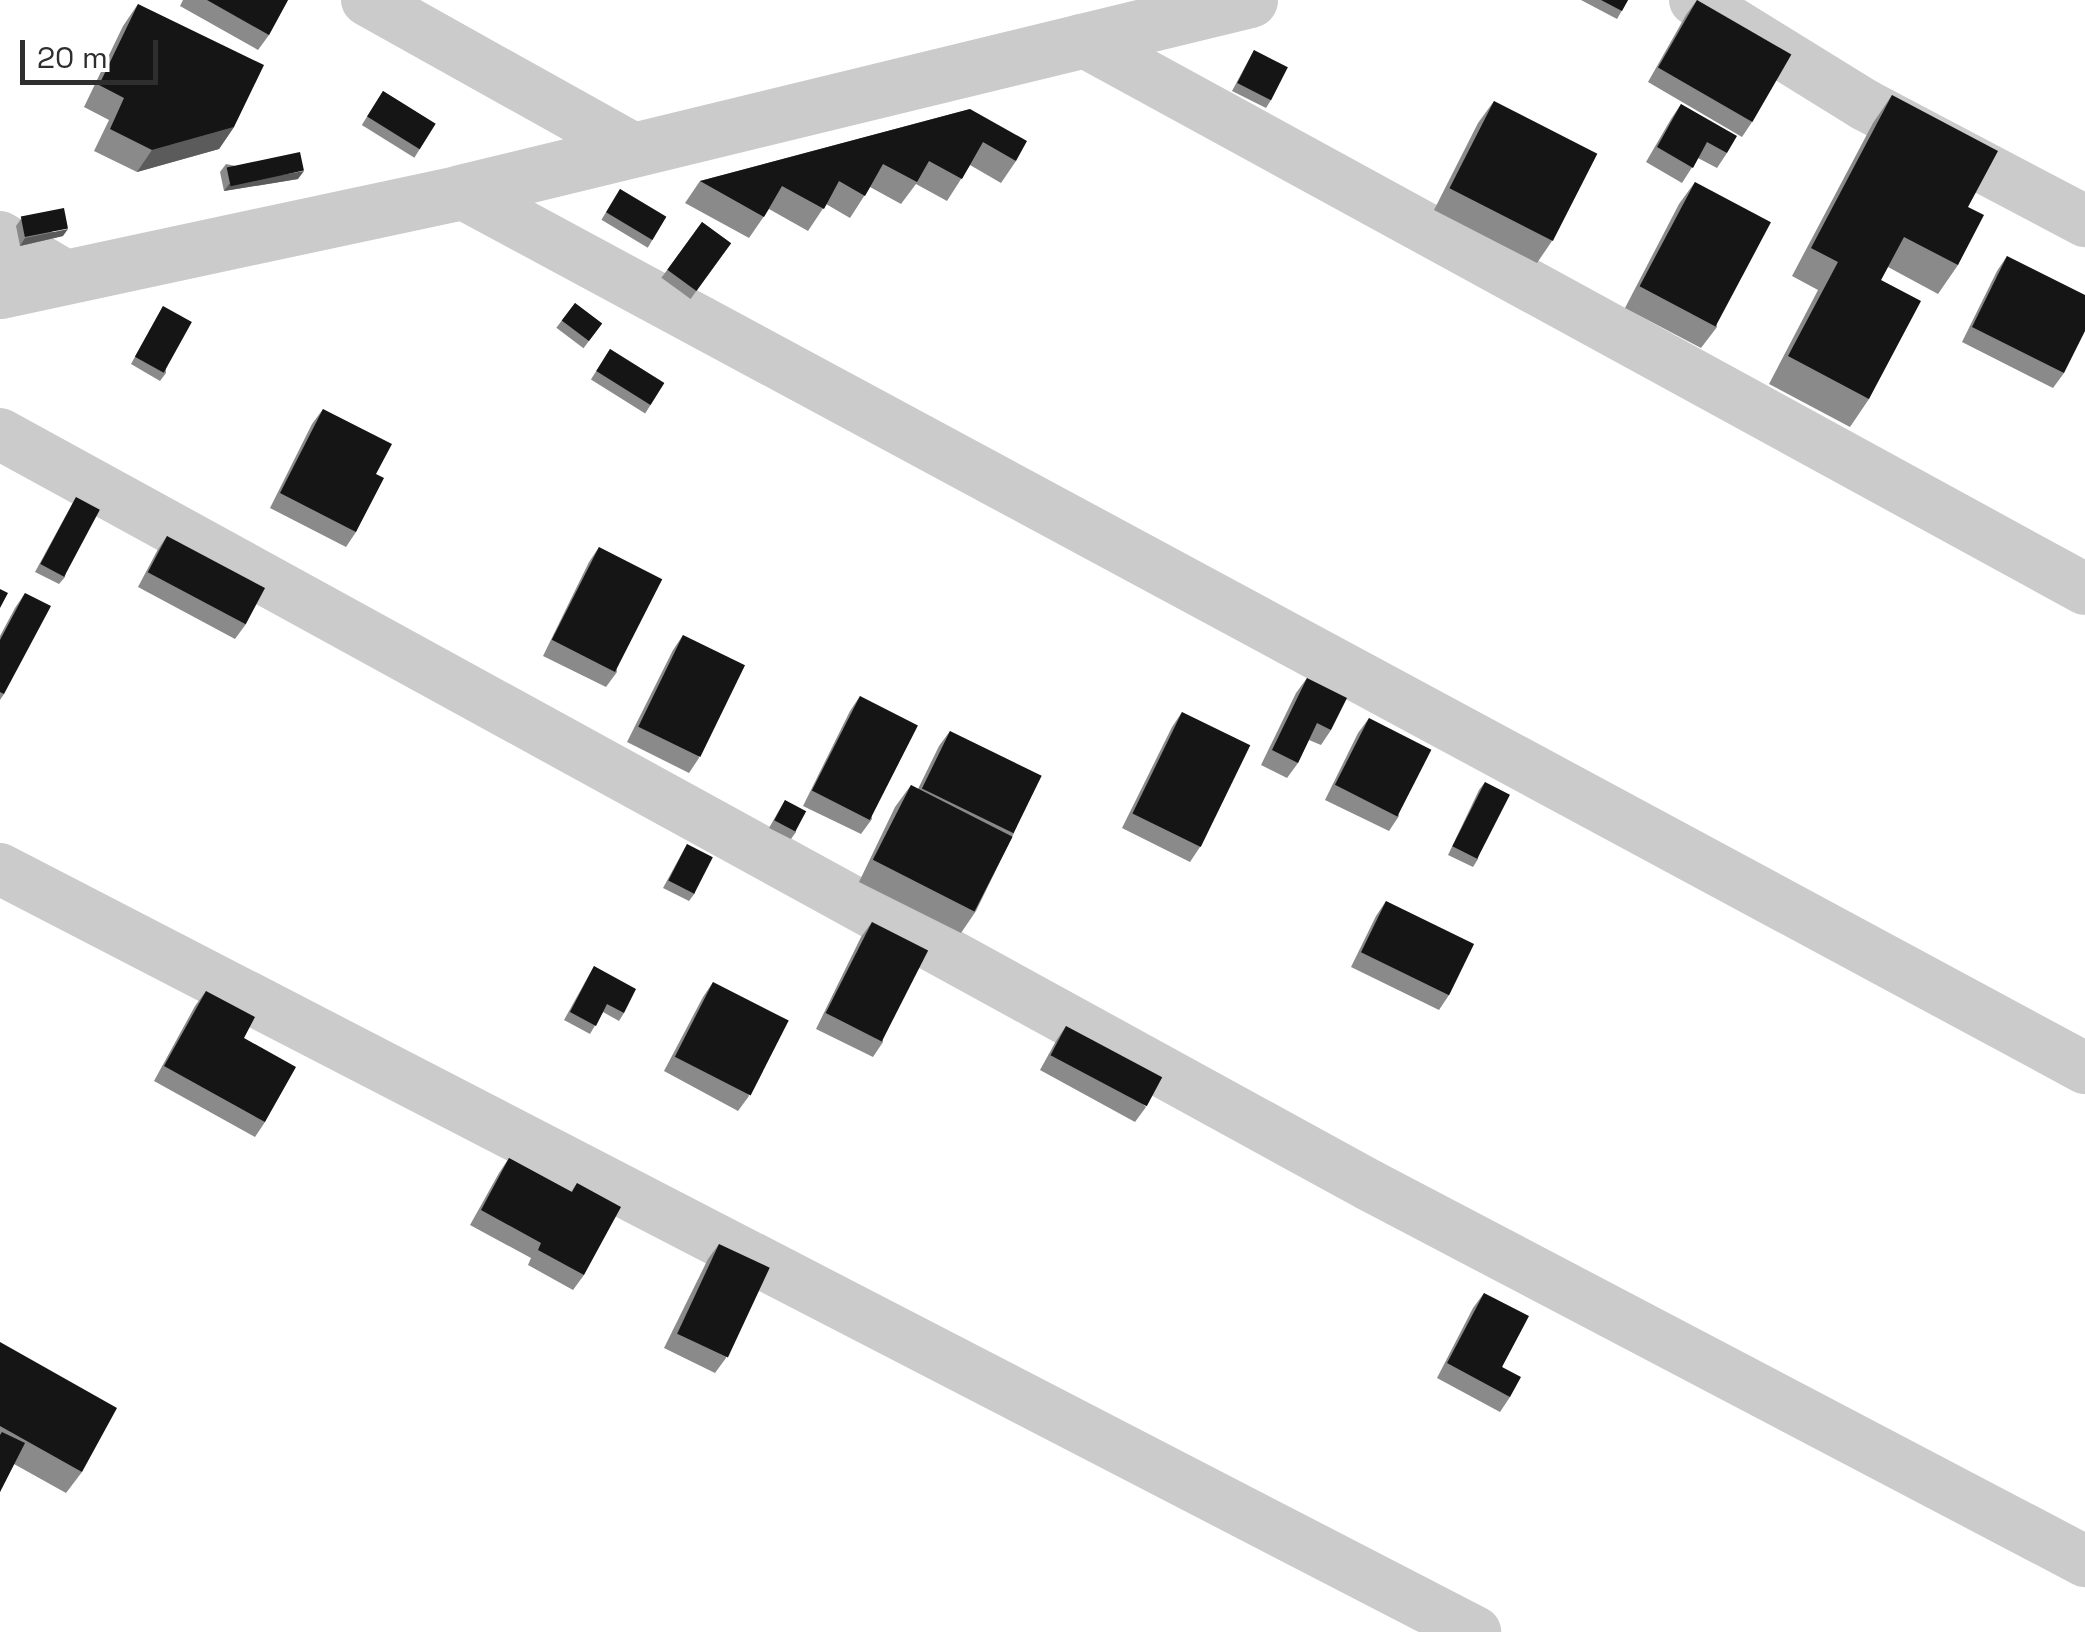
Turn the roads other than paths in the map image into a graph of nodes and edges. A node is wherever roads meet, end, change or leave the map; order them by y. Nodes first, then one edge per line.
1 (368, 0) edge
2 (1250, 0) edge
3 (1695, 0) edge
4 (1082, 40) junction
5 (632, 148) junction
6 (460, 192) junction
7 (2085, 221) edge
8 (0, 238) edge
9 (67, 277) junction
10 (0, 292) edge
11 (0, 434) edge
12 (2085, 589) edge
13 (0, 870) edge
14 (2085, 1068) edge
15 (2085, 1561) edge
16 (1475, 1632) edge

1 - 5 street
2 - 4 street
3 - 7 street
4 - 5 street
4 - 12 street
5 - 6 street
6 - 9 street
6 - 14 street
8 - 9 street
9 - 10 street
11 - 15 street
13 - 16 street

